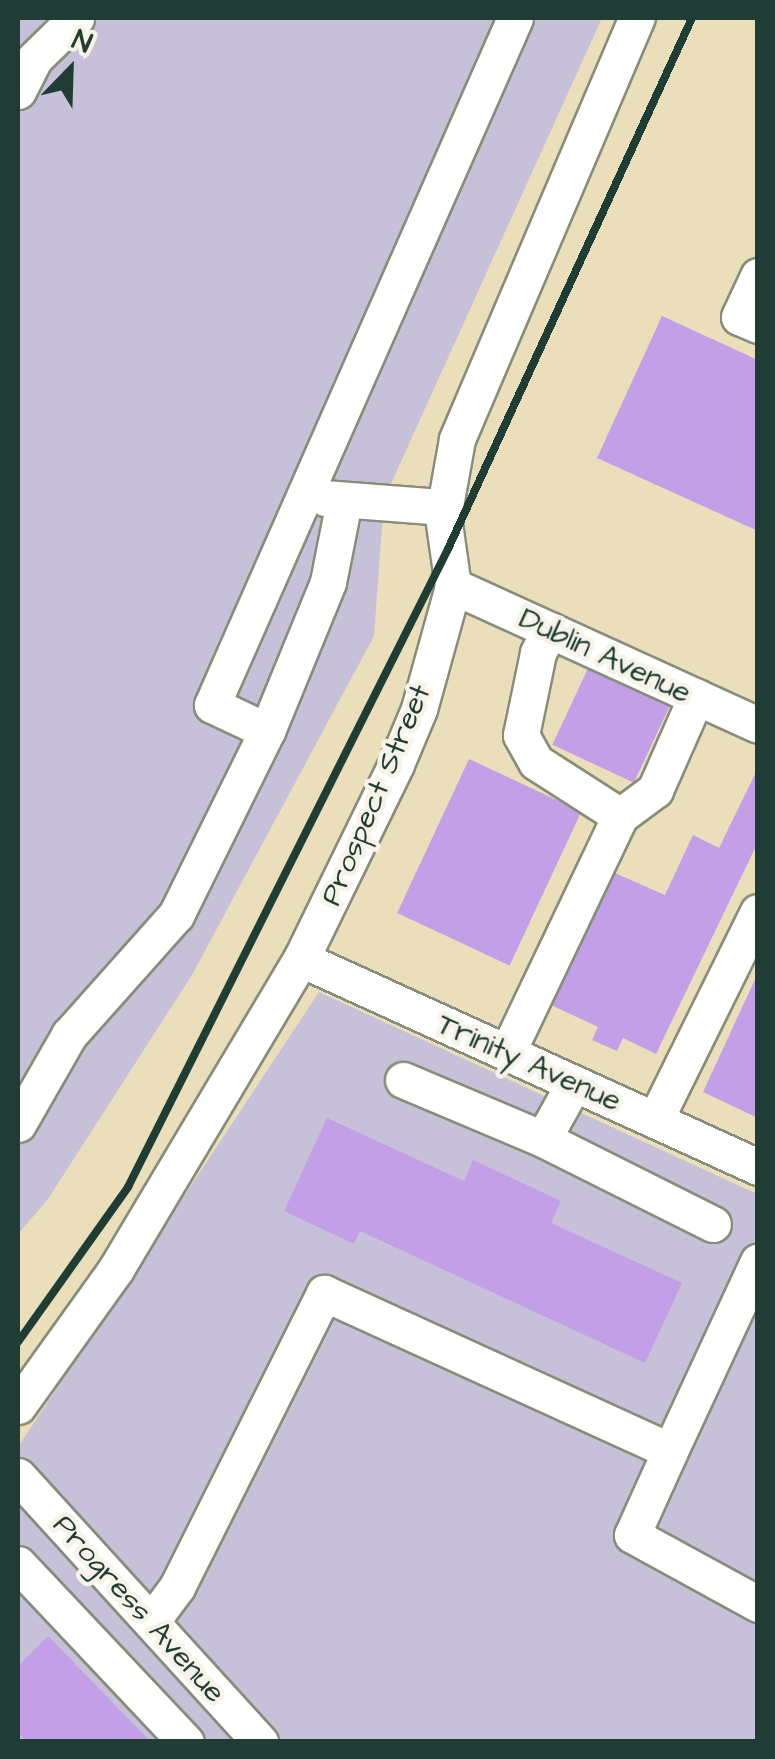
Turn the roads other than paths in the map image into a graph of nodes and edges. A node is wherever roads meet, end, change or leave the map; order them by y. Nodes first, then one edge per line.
1 (76, 18) edge
2 (515, 18) edge
3 (637, 18) edge
4 (18, 91) edge
5 (758, 276) edge
6 (758, 325) edge
7 (304, 495) junction
8 (344, 501) junction
9 (443, 507) junction
10 (453, 586) junction
11 (550, 630) junction
12 (696, 697) junction
13 (758, 725) edge
14 (267, 730) junction
15 (620, 816) junction
16 (758, 912) edge
17 (300, 959) junction
18 (507, 1053) junction
19 (403, 1080) dead end
20 (574, 1083) junction
21 (654, 1120) junction
22 (18, 1124) edge
23 (542, 1140) junction
24 (758, 1167) edge
25 (713, 1224) dead end
26 (758, 1261) edge
27 (18, 1406) edge
28 (670, 1451) junction
29 (18, 1476) edge
30 (61, 1524) junction
31 (18, 1564) edge
32 (758, 1604) edge
33 (151, 1622) junction
34 (186, 1742) edge
35 (260, 1742) edge

1 - 4 street
2 - 7 street
3 - 9 street, Prospect Street
5 - 6 street
7 - 8 street
7 - 14 street
8 - 9 street
8 - 14 street
9 - 10 street, Prospect Street
10 - 11 street, Dublin Avenue
10 - 17 street, Prospect Street
11 - 12 street, Dublin Avenue
11 - 15 street
12 - 13 street, Dublin Avenue
12 - 15 street
14 - 22 street
15 - 18 street
16 - 21 street
17 - 18 street, Trinity Avenue
17 - 27 street, Prospect Street
18 - 20 street, Trinity Avenue
19 - 23 street
20 - 21 street, Trinity Avenue
20 - 23 street
21 - 24 street, Trinity Avenue
23 - 25 street
26 - 28 street
28 - 32 street
28 - 33 street
29 - 30 street, Progress Avenue
30 - 31 street
30 - 33 street, Progress Avenue
31 - 34 street
33 - 35 street, Progress Avenue

